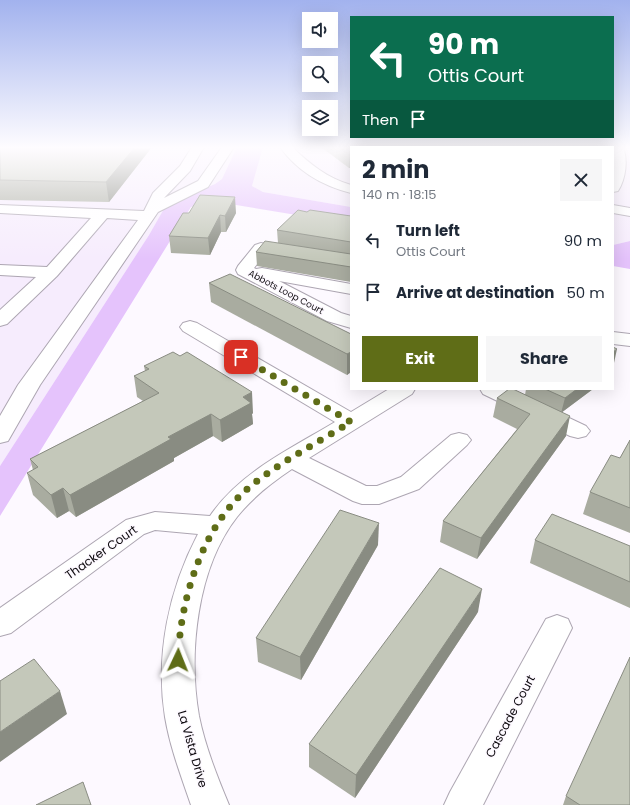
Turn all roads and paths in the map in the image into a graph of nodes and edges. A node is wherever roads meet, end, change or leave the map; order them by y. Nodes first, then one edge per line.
1 (169, 185) edge
2 (202, 185) edge
3 (335, 185) edge
4 (350, 189) edge
5 (0, 209) edge
6 (614, 209) edge
7 (150, 212) junction
8 (630, 212) edge
9 (103, 214) junction
10 (299, 254) edge
11 (244, 269) junction
12 (0, 270) edge
13 (51, 272) junction
14 (350, 289) edge
15 (350, 306) edge
16 (0, 320) edge
17 (345, 320) edge
18 (190, 327) dead end
19 (614, 338) edge
20 (630, 340) edge
21 (402, 390) edge
22 (493, 390) edge
23 (351, 422) junction
24 (578, 431) dead end
25 (0, 436) edge
26 (459, 440) dead end
27 (291, 459) junction
28 (215, 526) junction
29 (0, 624) edge
30 (557, 628) dead end
31 (210, 805) edge
32 (463, 805) edge

1 - 7 street
2 - 7 street
3 - 4 street
5 - 9 street
6 - 8 street
7 - 9 street
7 - 25 street
9 - 13 street
10 - 11 street, Abbots Loop Court
11 - 14 street
11 - 17 street, Abbots Loop Court
12 - 13 street
13 - 16 street
15 - 17 street
18 - 23 street
19 - 20 street
21 - 23 street, La Vista Drive
22 - 24 street
23 - 27 street, La Vista Drive
26 - 27 street
27 - 28 street, La Vista Drive
28 - 29 street, Thacker Court
28 - 31 street, La Vista Drive
30 - 32 street, Cascade Court

